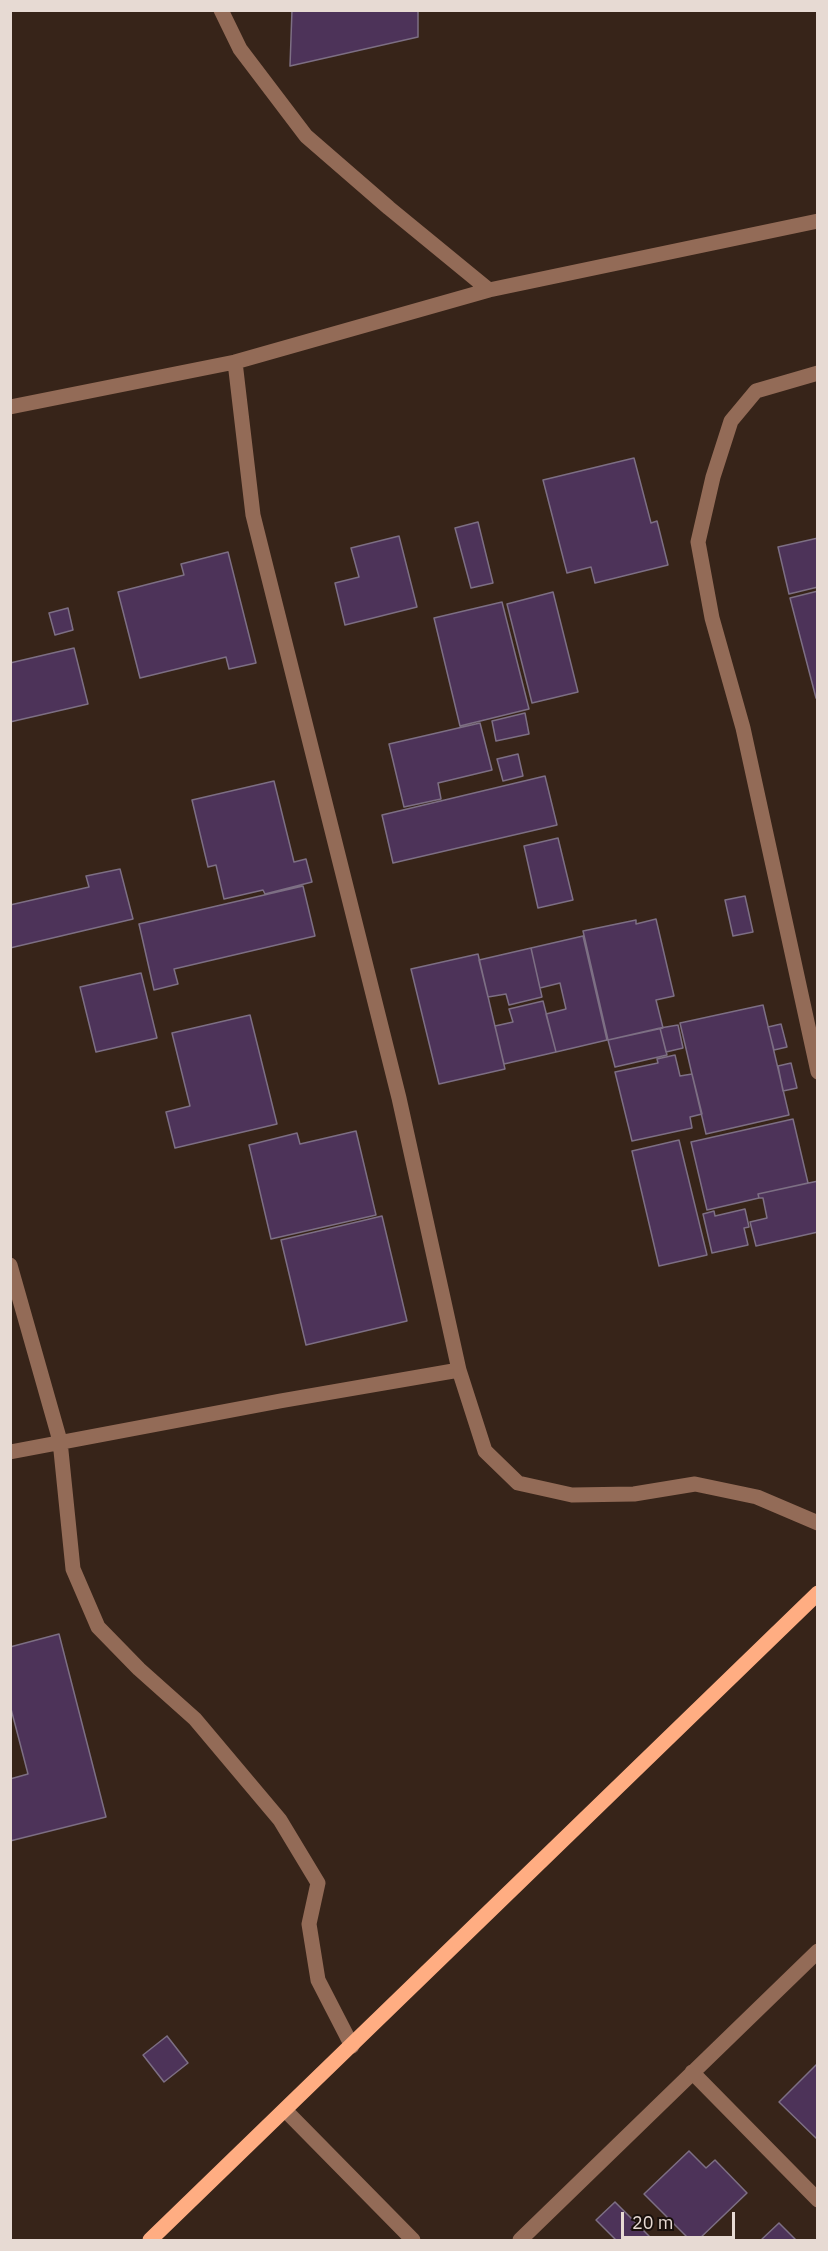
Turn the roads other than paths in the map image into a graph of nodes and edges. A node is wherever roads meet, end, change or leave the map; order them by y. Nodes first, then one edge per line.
1 (221, 10) edge
2 (818, 221) edge
3 (489, 290) junction
4 (235, 362) junction
5 (818, 373) edge
6 (10, 407) edge
7 (818, 1072) edge
8 (10, 1265) edge
9 (459, 1370) junction
10 (60, 1441) junction
11 (10, 1452) edge
12 (818, 1523) edge
13 (818, 1593) edge
14 (818, 1951) edge
15 (352, 2046) junction
16 (692, 2072) junction
17 (285, 2110) junction
18 (818, 2200) edge
19 (150, 2241) edge
20 (413, 2241) edge
21 (520, 2241) edge

1 - 3 street
2 - 3 street
3 - 4 street
4 - 6 street
4 - 9 street
5 - 7 street
8 - 10 street
9 - 10 street
9 - 12 street
10 - 11 street
10 - 15 street
13 - 15 main road
14 - 16 street
15 - 17 main road
16 - 18 street
16 - 21 street
17 - 19 main road
17 - 20 street

